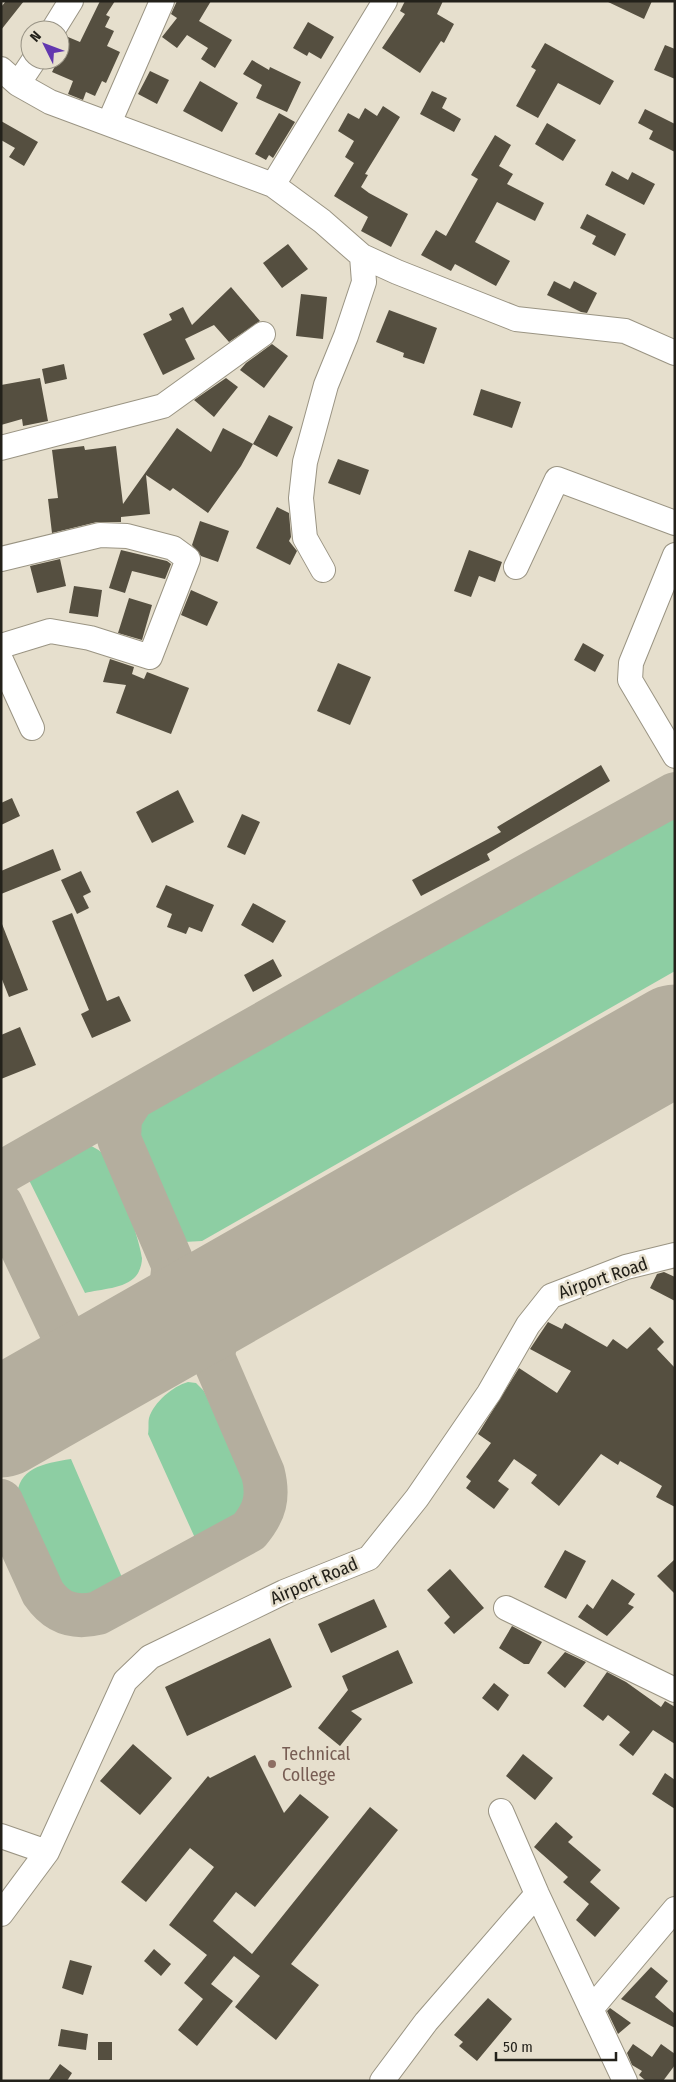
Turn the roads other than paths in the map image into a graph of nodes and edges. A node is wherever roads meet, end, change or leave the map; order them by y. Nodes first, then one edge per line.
1 (72, 1) edge
2 (162, 1) edge
3 (385, 1) edge
4 (60, 20) edge
5 (10, 77) edge
6 (110, 123) junction
7 (273, 185) junction
8 (362, 256) junction
9 (263, 334) dead end
10 (675, 353) edge
11 (1, 448) edge
12 (675, 523) edge
13 (675, 555) edge
14 (1, 559) edge
15 (516, 567) dead end
16 (323, 570) dead end
17 (1, 646) edge
18 (1, 660) edge
19 (32, 728) dead end
20 (675, 756) edge
21 (675, 1255) edge
22 (506, 1608) dead end
23 (675, 1690) edge
24 (501, 1811) dead end
25 (1, 1836) edge
26 (47, 1852) junction
27 (537, 1894) junction
28 (675, 1909) edge
29 (1, 1914) edge
30 (591, 2009) junction
31 (382, 2081) edge
32 (625, 2081) edge

1 - 4 street
2 - 6 street
3 - 7 street
5 - 6 street
6 - 7 street
7 - 8 street
8 - 10 street
8 - 16 street
9 - 11 street
12 - 15 street
13 - 20 street
14 - 17 street
18 - 19 street
21 - 26 street, Airport Road
22 - 23 street
24 - 27 street
25 - 26 street
26 - 29 street, Airport Road
27 - 30 street
27 - 31 street
28 - 30 street
30 - 32 street

